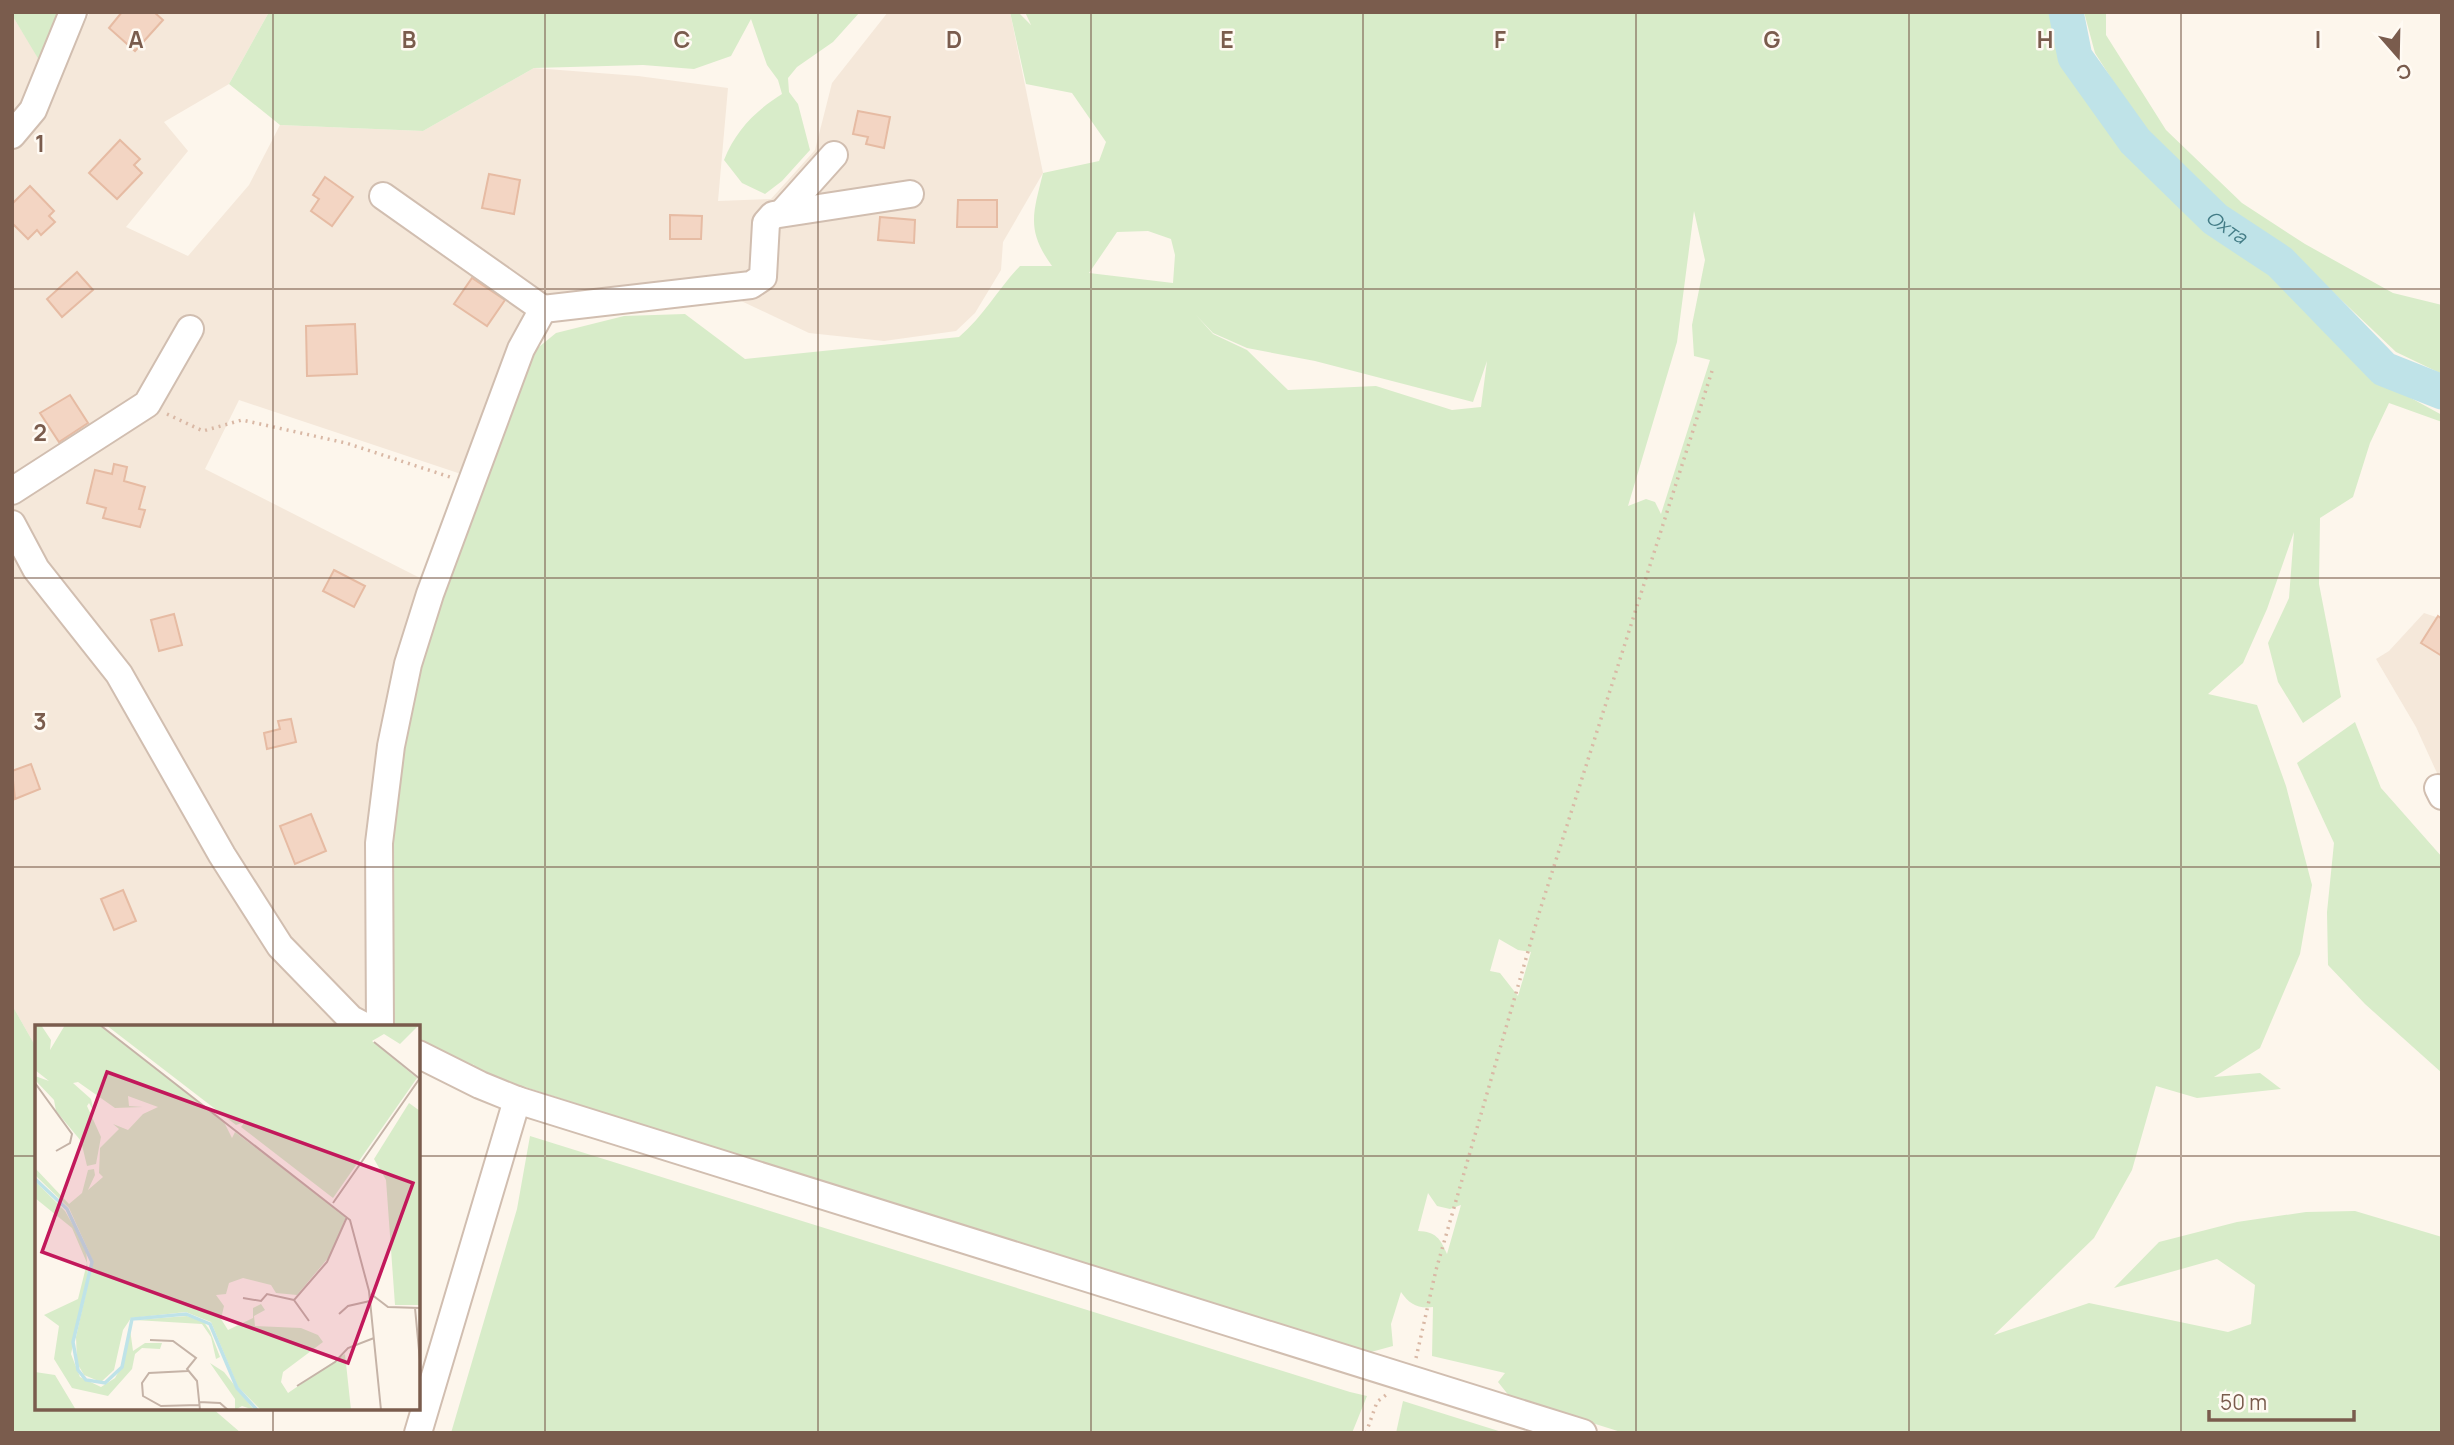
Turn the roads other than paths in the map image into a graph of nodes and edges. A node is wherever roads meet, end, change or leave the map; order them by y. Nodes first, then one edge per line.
1 (74, 12) edge
2 (12, 135) edge
3 (834, 155) dead end
4 (910, 194) dead end
5 (383, 195) dead end
6 (783, 212) junction
7 (543, 309) junction
8 (190, 329) dead end
9 (12, 491) edge
10 (12, 524) edge
11 (12, 548) edge
12 (36, 569) junction
13 (362, 1025) edge
14 (380, 1025) edge
15 (420, 1055) edge
16 (517, 1100) junction
17 (418, 1433) edge
18 (1583, 1433) edge

1 - 2 street
3 - 6 street
4 - 6 street
5 - 7 street
6 - 7 street
7 - 14 street
8 - 9 street
10 - 12 street
11 - 12 street
12 - 13 street
15 - 16 street
16 - 17 street
16 - 18 street

